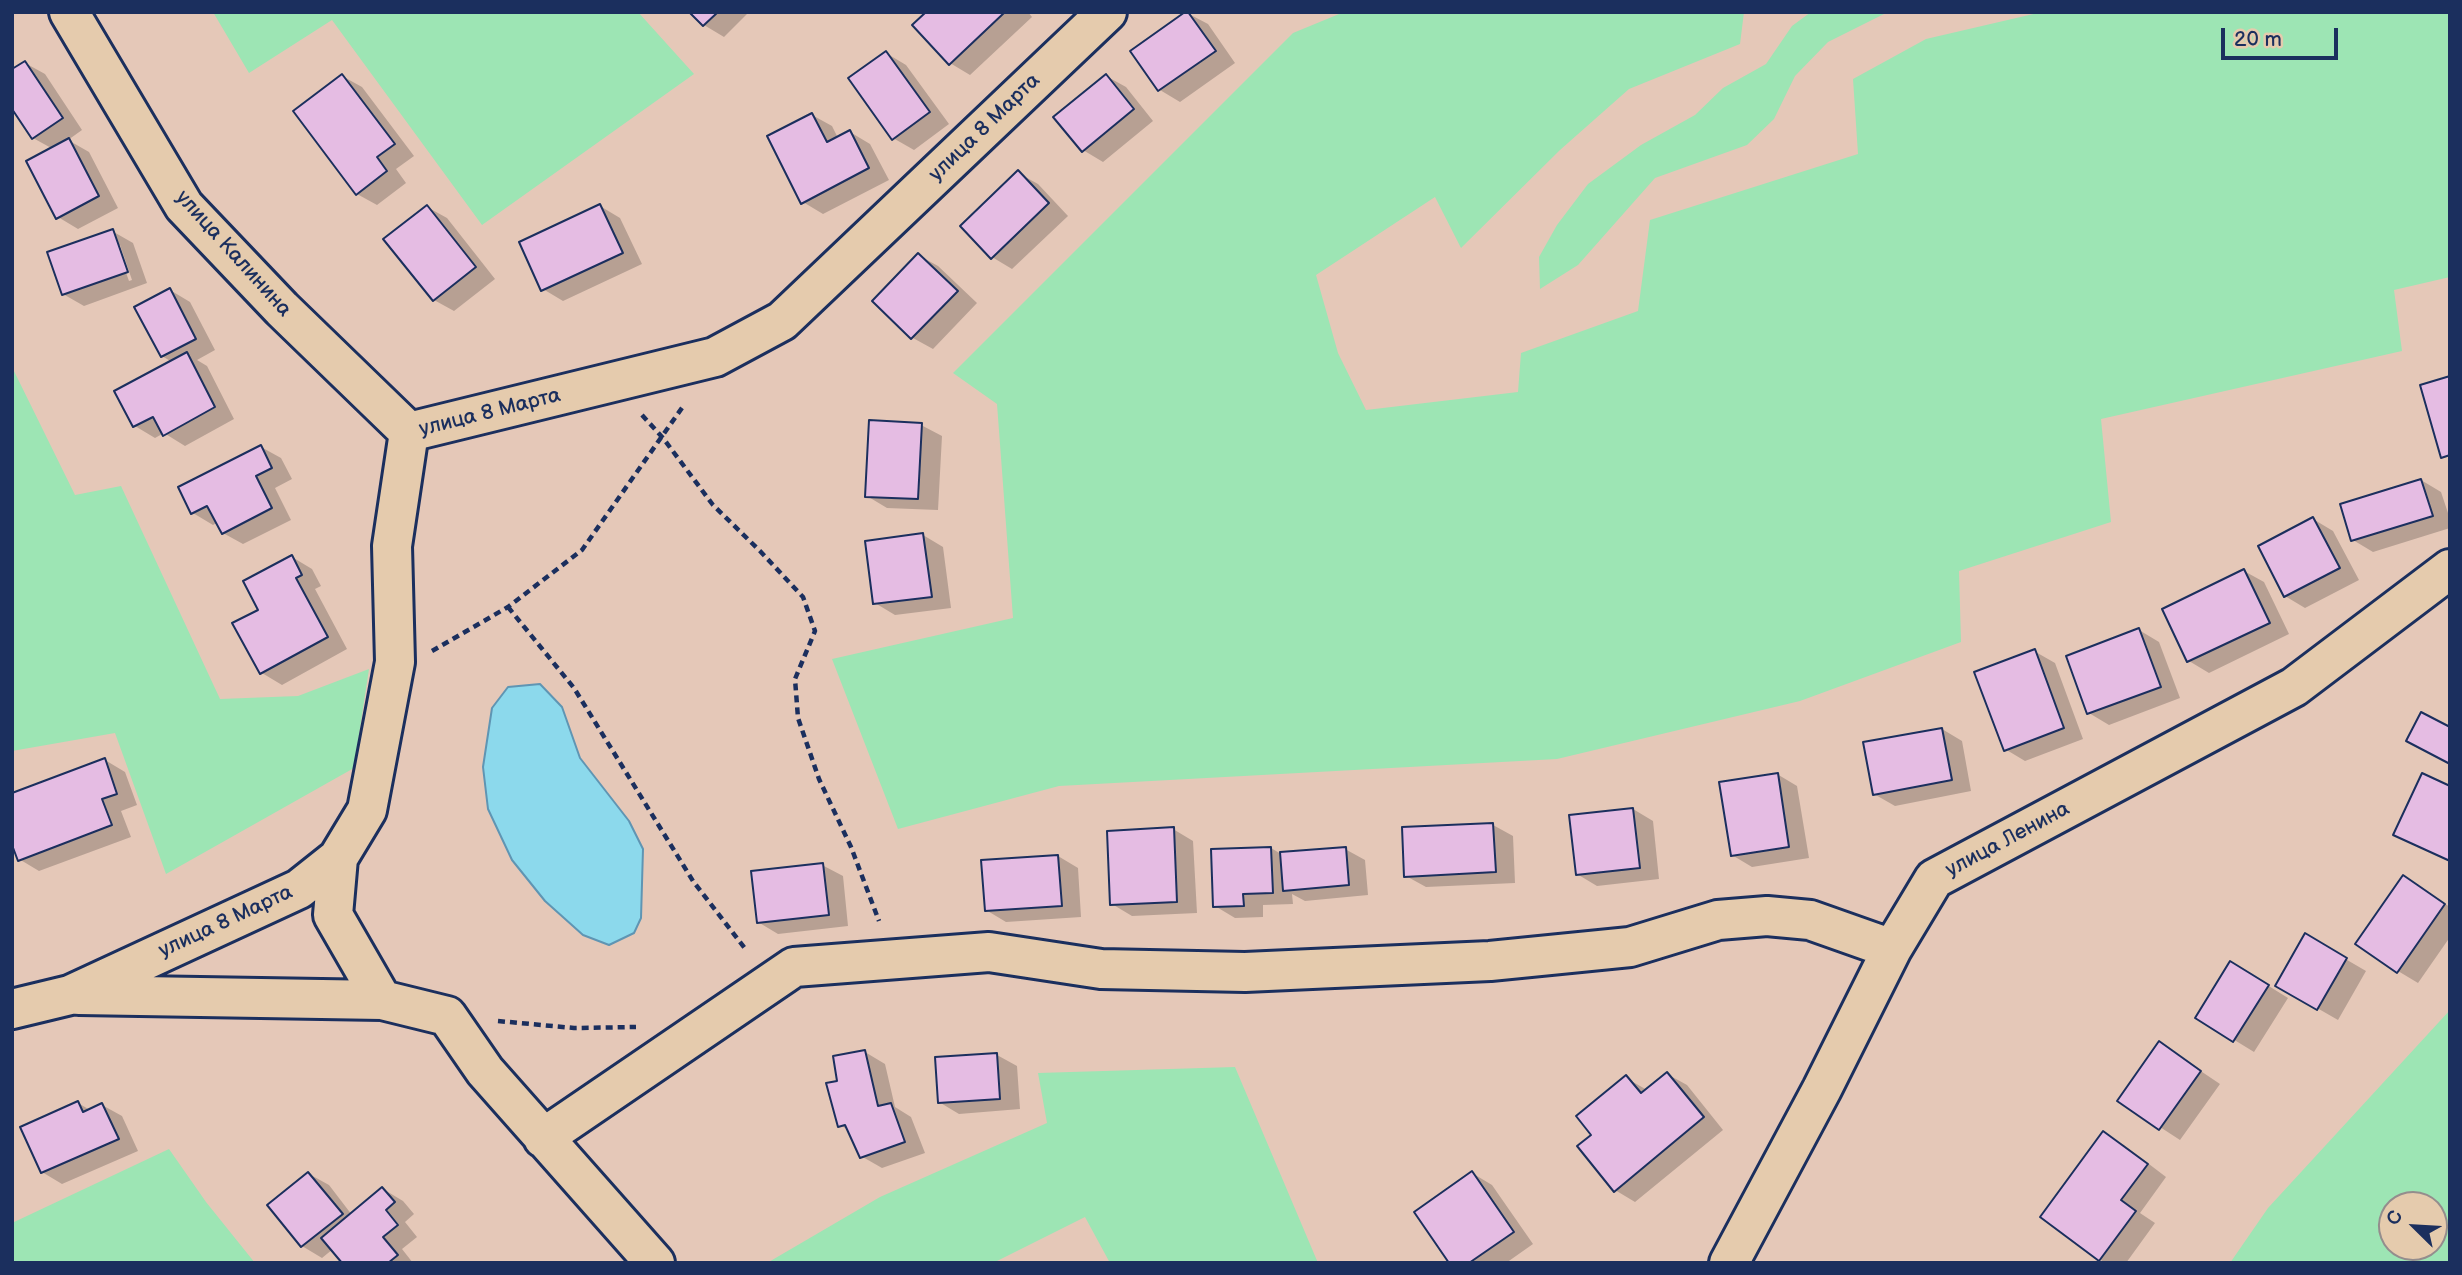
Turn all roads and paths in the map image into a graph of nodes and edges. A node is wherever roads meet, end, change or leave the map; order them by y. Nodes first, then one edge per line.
1 (68, 12) edge
2 (1107, 12) edge
3 (715, 356) junction
4 (615, 382) junction
5 (409, 432) junction
6 (663, 438) junction
7 (2450, 569) edge
8 (508, 607) junction
9 (395, 662) junction
10 (338, 858) junction
11 (1892, 950) junction
12 (892, 960) junction
13 (772, 983) junction
14 (70, 995) junction
15 (382, 1000) junction
16 (12, 1009) edge
17 (447, 1016) junction
18 (640, 1027) dead end
19 (543, 1138) junction
20 (655, 1263) edge
21 (1729, 1263) edge

1 - 5 street, улица Калинина
2 - 3 street, улица 8 Марта
3 - 4 street, улица 8 Марта
3 - 6 path
4 - 5 street, улица 8 Марта
4 - 6 path
5 - 9 street, улица 8 Марта
6 - 8 path
6 - 12 path
7 - 11 street, улица Ленина
8 - 9 path
8 - 13 path
9 - 10 street, улица 8 Марта
10 - 14 street, улица 8 Марта
10 - 15 street
11 - 12 street
11 - 21 street, улица Ленина
12 - 13 street
13 - 19 street
14 - 15 street
14 - 16 street, улица 8 Марта
15 - 17 street
17 - 18 path
17 - 19 street
19 - 20 street

